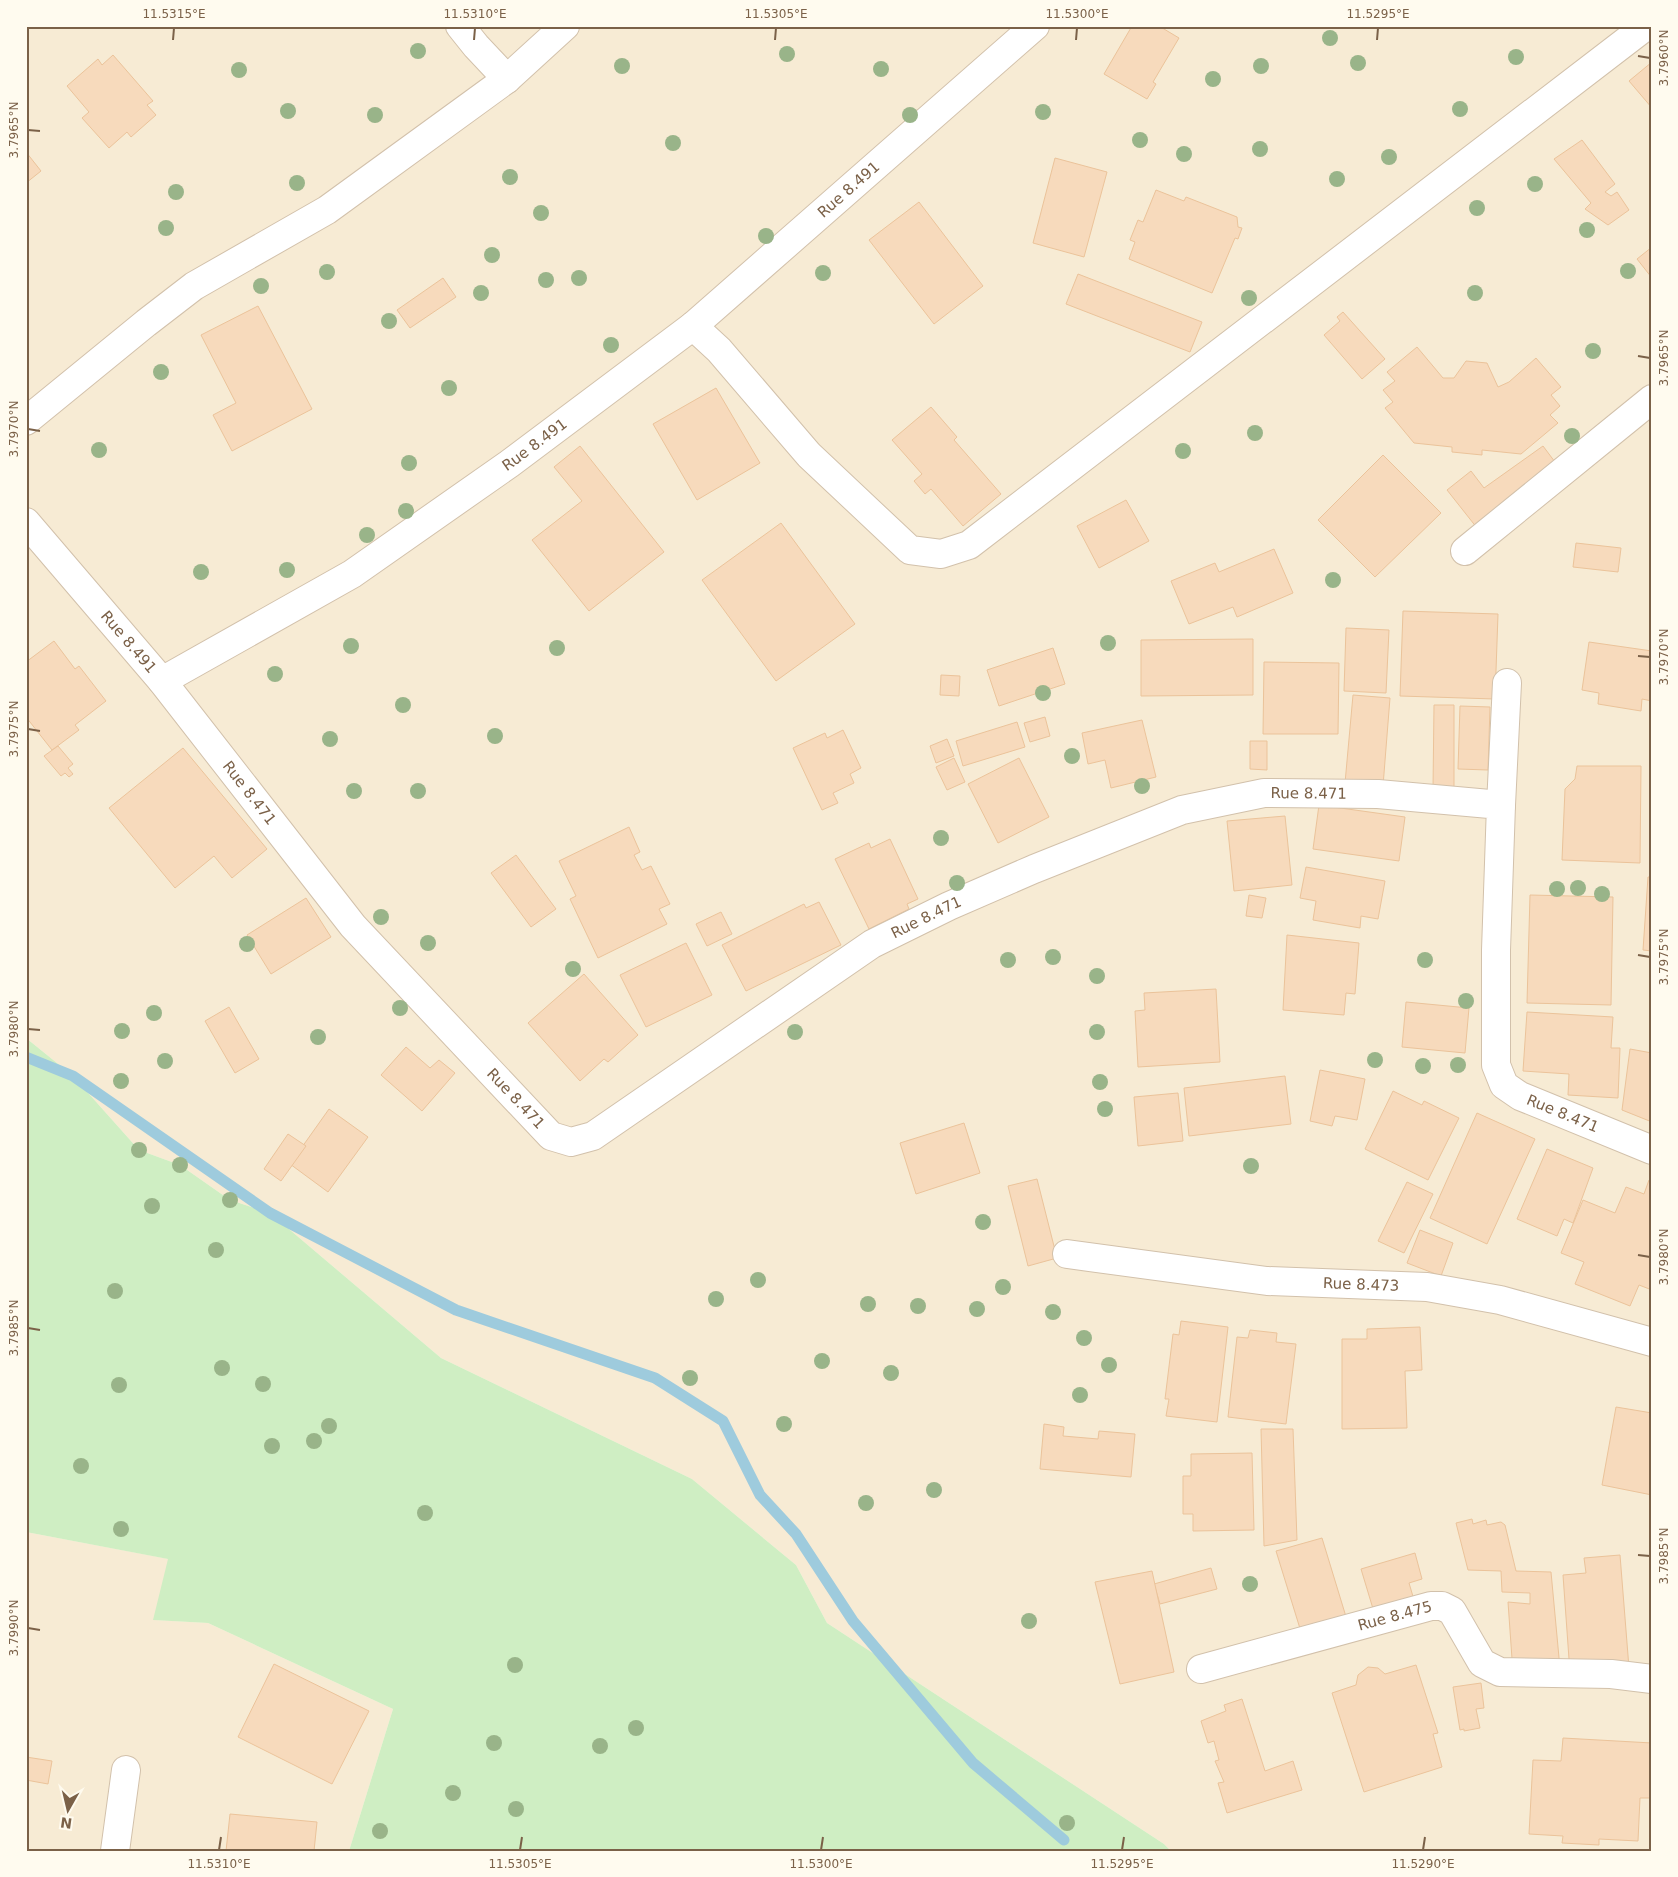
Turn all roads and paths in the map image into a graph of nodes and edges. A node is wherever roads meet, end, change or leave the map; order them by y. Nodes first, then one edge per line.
1 (460, 26) edge
2 (565, 26) edge
3 (1035, 26) edge
4 (1646, 26) edge
5 (507, 79) junction
6 (694, 326) junction
7 (1652, 399) edge
8 (26, 421) edge
9 (26, 522) edge
10 (1465, 551) dead end
11 (162, 681) junction
12 (1507, 683) dead end
13 (1501, 805) junction
14 (1652, 1150) edge
15 (1067, 1254) dead end
16 (1652, 1342) edge
17 (1201, 1670) dead end
18 (1652, 1679) edge
19 (126, 1770) dead end
20 (115, 1851) edge

1 - 5 street
2 - 5 street
3 - 6 street, Rue 8.491
4 - 6 street
5 - 8 street
6 - 11 street, Rue 8.491
7 - 10 street
9 - 11 street, Rue 8.491
11 - 13 street, Rue 8.471
12 - 13 street
13 - 14 street, Rue 8.471
15 - 16 street, Rue 8.473
17 - 18 street, Rue 8.475
19 - 20 street

